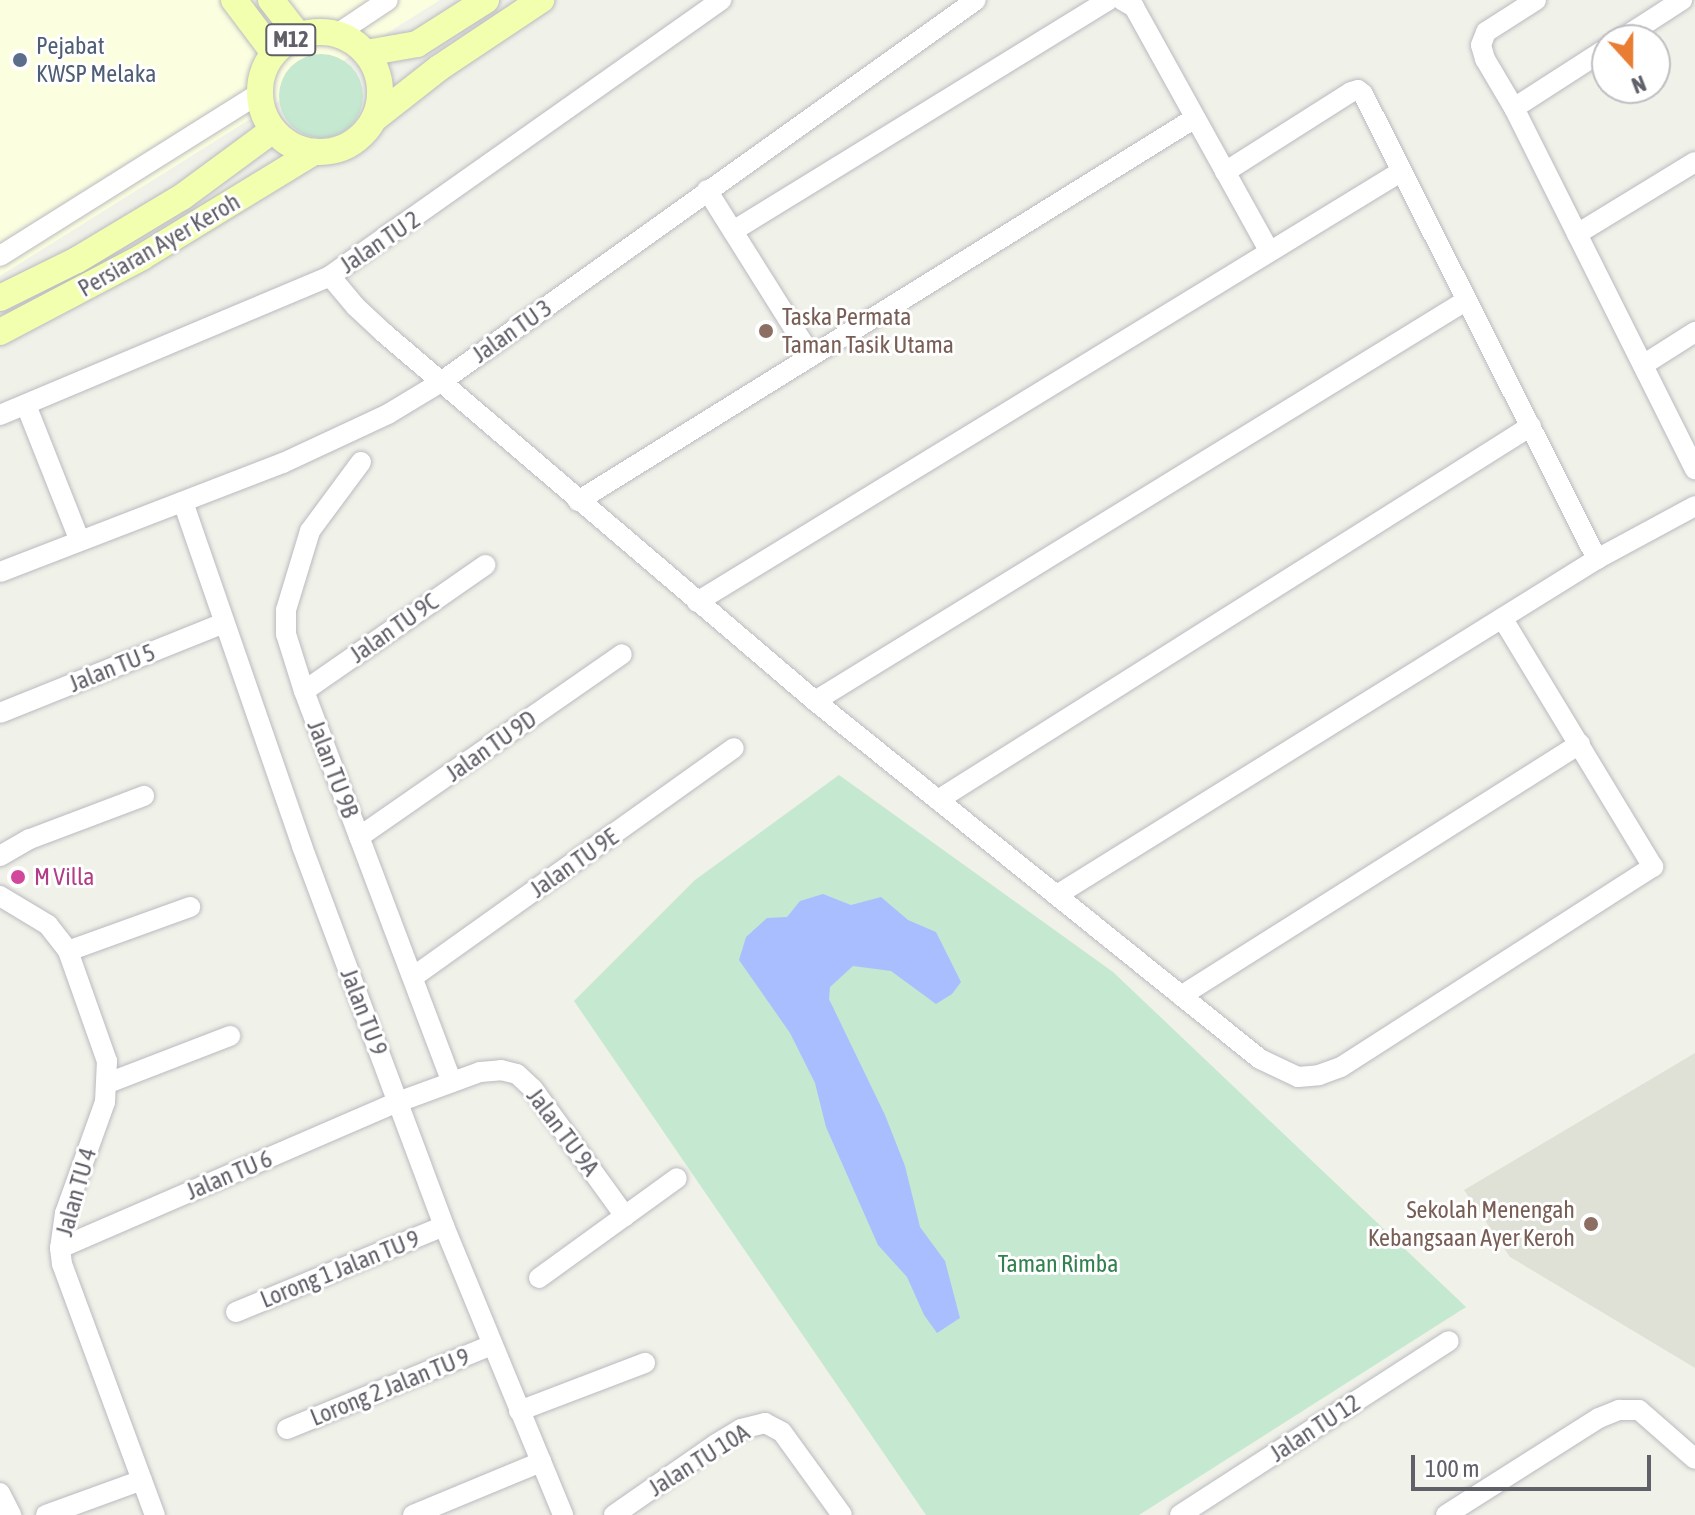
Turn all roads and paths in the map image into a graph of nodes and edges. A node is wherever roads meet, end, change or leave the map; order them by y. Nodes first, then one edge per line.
1 (234, 0) edge
2 (271, 0) edge
3 (388, 0) edge
4 (486, 0) edge
5 (541, 0) edge
6 (721, 0) edge
7 (976, 0) edge
8 (1109, 0) edge
9 (1122, 0) edge
10 (1536, 0) edge
11 (1682, 0) edge
12 (1645, 24) edge
13 (337, 34) junction
14 (299, 36) junction
15 (274, 53) junction
16 (366, 53) junction
17 (1591, 58) edge
18 (260, 93) junction
19 (1514, 108) junction
20 (1195, 118) junction
21 (374, 119) junction
22 (273, 130) junction
23 (314, 152) junction
24 (1695, 162) edge
25 (1402, 171) junction
26 (1225, 172) junction
27 (707, 190) junction
28 (733, 231) junction
29 (1577, 234) junction
30 (1269, 251) junction
31 (0, 256) edge
32 (330, 276) junction
33 (0, 298) edge
34 (1467, 300) junction
35 (0, 332) edge
36 (1695, 332) edge
37 (811, 356) junction
38 (1643, 365) junction
39 (441, 382) junction
40 (26, 405) junction
41 (0, 415) edge
42 (1531, 426) junction
43 (361, 462) dead end
44 (1695, 469) edge
45 (578, 501) junction
46 (183, 502) junction
47 (1695, 506) edge
48 (79, 539) junction
49 (1597, 559) junction
50 (485, 565) dead end
51 (0, 572) edge
52 (697, 602) junction
53 (1502, 618) junction
54 (224, 623) junction
55 (622, 654) dead end
56 (304, 691) junction
57 (815, 701) junction
58 (0, 713) edge
59 (1580, 744) junction
60 (734, 748) dead end
61 (144, 796) dead end
62 (938, 800) junction
63 (359, 837) junction
64 (0, 856) edge
65 (1057, 895) junction
66 (0, 896) edge
67 (190, 907) dead end
68 (68, 951) junction
69 (413, 977) junction
70 (1181, 996) junction
71 (230, 1036) dead end
72 (452, 1082) junction
73 (108, 1083) junction
74 (398, 1102) junction
75 (677, 1178) dead end
76 (625, 1216) junction
77 (444, 1226) junction
78 (60, 1248) junction
79 (539, 1278) dead end
80 (236, 1312) dead end
81 (1449, 1341) dead end
82 (492, 1345) junction
83 (645, 1363) dead end
84 (519, 1411) junction
85 (287, 1429) dead end
86 (1695, 1459) edge
87 (541, 1462) junction
88 (142, 1480) junction
89 (46, 1515) edge
90 (155, 1515) edge
91 (413, 1515) edge
92 (563, 1515) edge
93 (614, 1515) edge
94 (842, 1515) edge
95 (1180, 1515) edge
96 (1446, 1515) edge

1 - 15 main road
2 - 14 main road
3 - 13 street
4 - 16 main road
5 - 21 main road
6 - 32 street, Jalan TU 2
7 - 27 street, Jalan TU 3
8 - 28 street
9 - 20 street
10 - 19 street
11 - 12 street
13 - 14 main road, M12
13 - 16 main road, M12
14 - 15 main road, M12
15 - 18 main road, M12
16 - 21 main road
17 - 19 street
18 - 22 main road, M12
18 - 31 street
19 - 29 street
20 - 26 street
20 - 37 street
21 - 23 main road
22 - 23 main road
22 - 33 main road, Persiaran Ayer Keroh
23 - 35 main road, Persiaran Ayer Keroh
24 - 29 street
25 - 26 street
25 - 30 street
25 - 34 street
26 - 30 street
27 - 28 street
27 - 39 street, Jalan TU 3
28 - 37 street
29 - 38 street
30 - 52 street
32 - 39 street
32 - 40 street, Jalan TU 2
34 - 42 street
34 - 57 street
36 - 38 street
37 - 45 street
38 - 44 street
39 - 45 street
39 - 46 street, Jalan TU 3
40 - 41 street, Jalan TU 2
40 - 48 street
42 - 49 street
42 - 62 street
43 - 56 street, Jalan TU 9B
45 - 52 street
46 - 48 street, Jalan TU 3
46 - 54 street, Jalan TU 9
47 - 49 street
48 - 51 street, Jalan TU 3
49 - 53 street
50 - 56 street, Jalan TU 9C
52 - 57 street
53 - 59 street
53 - 65 street
54 - 58 street, Jalan TU 5
54 - 74 street, Jalan TU 9
55 - 63 street, Jalan TU 9D
56 - 63 street, Jalan TU 9B
57 - 62 street
59 - 70 street
59 - 70 street
60 - 69 street, Jalan TU 9E
61 - 64 street
62 - 65 street
63 - 69 street, Jalan TU 9B
65 - 70 street
66 - 68 street, Jalan TU 4
67 - 68 street
68 - 73 street, Jalan TU 4
69 - 72 street, Jalan TU 9B
71 - 73 street
72 - 74 street, Jalan TU 9A
72 - 76 street, Jalan TU 9A
73 - 78 street, Jalan TU 4
74 - 77 street, Jalan TU 9
74 - 78 street, Jalan TU 6
75 - 76 street
76 - 79 street
77 - 80 street, Lorong 1 Jalan TU 9
77 - 82 street, Jalan TU 9
78 - 88 street, Jalan TU 4
81 - 95 street, Jalan TU 12
82 - 84 street, Jalan TU 9
82 - 85 street, Lorong 2 Jalan TU 9
83 - 84 street
84 - 87 street, Jalan TU 9
86 - 96 street
87 - 91 street
87 - 92 street, Jalan TU 9
88 - 89 street
88 - 90 street, Jalan TU 4
93 - 94 street, Jalan TU 10A

